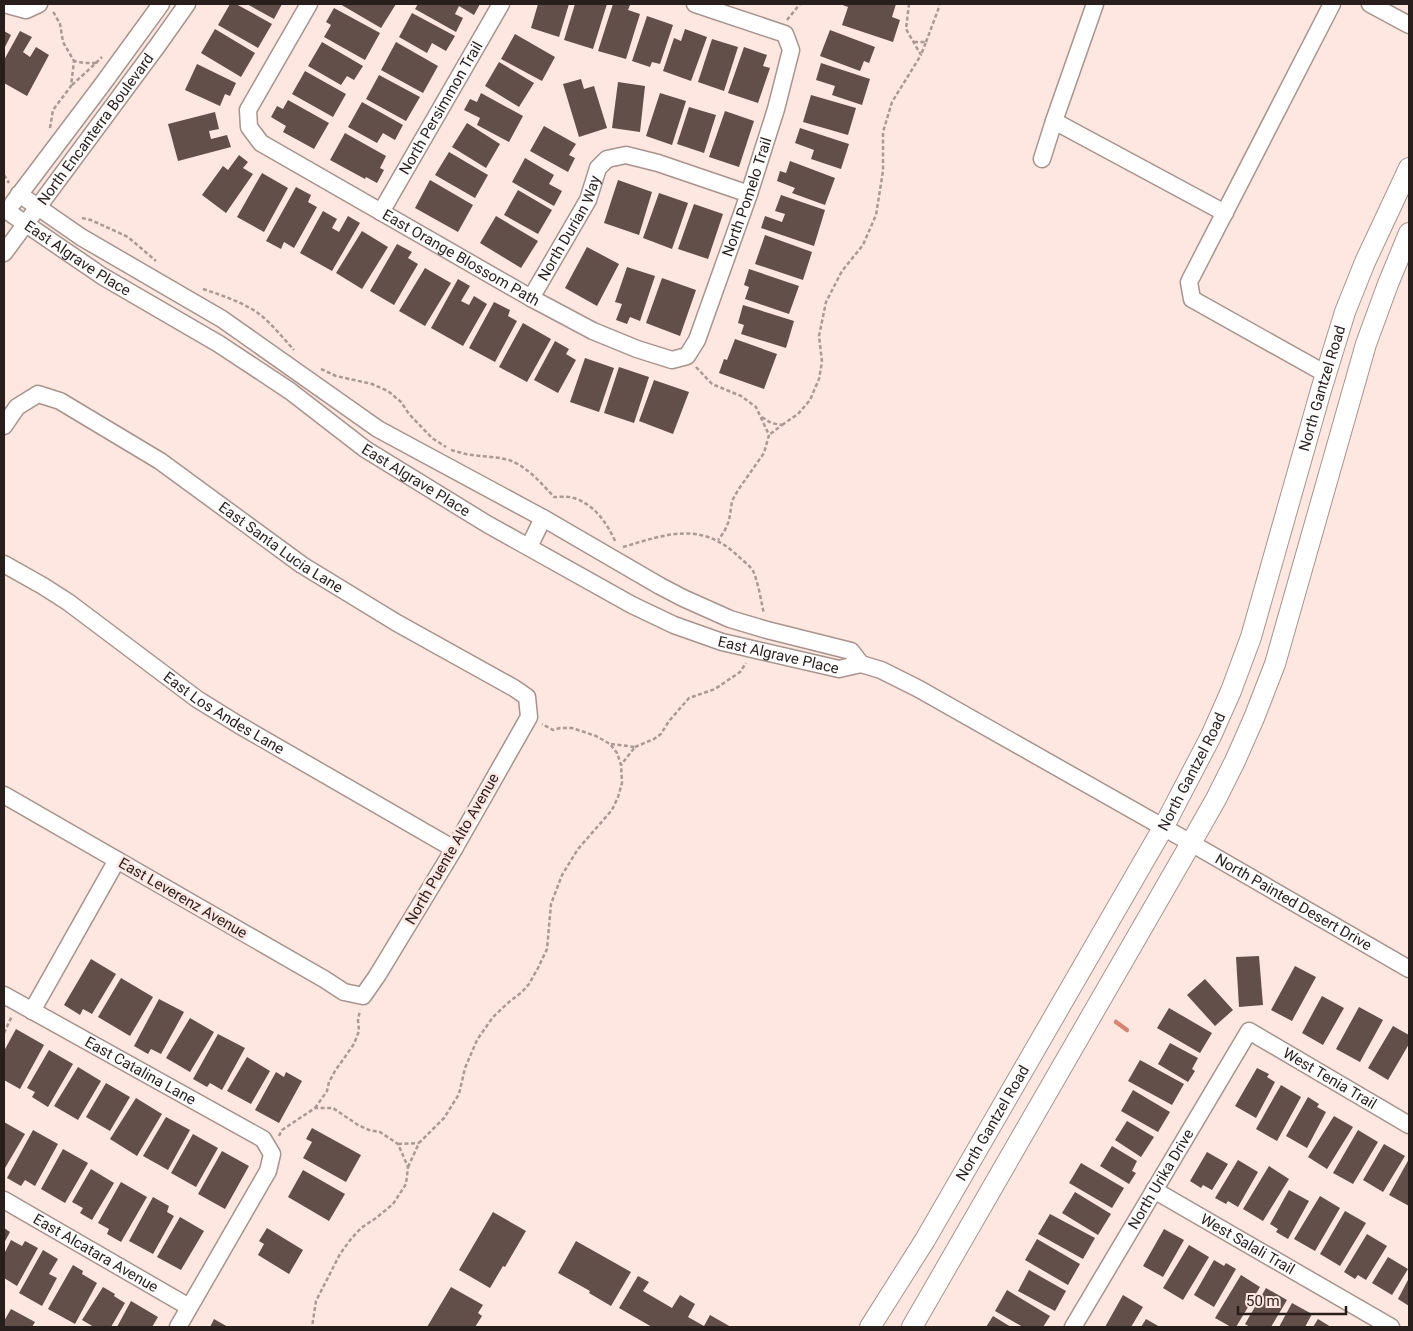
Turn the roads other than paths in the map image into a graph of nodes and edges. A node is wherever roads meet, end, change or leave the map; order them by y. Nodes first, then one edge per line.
1 (4, 4) edge
2 (161, 4) edge
3 (187, 4) edge
4 (309, 4) edge
5 (501, 4) edge
6 (695, 4) edge
7 (1095, 4) edge
8 (1332, 4) edge
9 (1370, 4) edge
10 (34, 6) edge
11 (1409, 25) edge
12 (1054, 121) junction
13 (1042, 159) dead end
14 (1409, 168) edge
15 (20, 194) junction
16 (749, 194) junction
17 (37, 207) junction
18 (381, 212) junction
19 (5, 213) edge
20 (1225, 213) junction
21 (26, 224) junction
22 (1409, 233) edge
23 (4, 253) edge
24 (531, 298) junction
25 (687, 356) joint
26 (1326, 374) junction
27 (4, 426) edge
28 (543, 518) junction
29 (529, 547) junction
30 (4, 564) edge
31 (861, 664) junction
32 (529, 716) joint
33 (4, 795) edge
34 (1177, 836) junction
35 (454, 848) junction
36 (117, 860) junction
37 (1409, 969) edge
38 (4, 995) edge
39 (363, 996) joint
40 (32, 1011) junction
41 (1249, 1031) joint
42 (1409, 1125) edge
43 (1154, 1190) junction
44 (4, 1200) edge
45 (189, 1307) junction
46 (178, 1327) edge
47 (870, 1327) edge
48 (912, 1327) edge
49 (1073, 1327) edge
50 (1391, 1327) edge

1 - 10 street
2 - 15 street, North Encanterra Boulevard
3 - 17 street, North Encanterra Boulevard
4 - 18 street, East Orange Blossom Path
5 - 18 street, North Persimmon Trail
6 - 16 street, North Pomelo Trail
7 - 12 street
8 - 20 street
9 - 11 street
12 - 13 street
12 - 20 street
14 - 26 main road, North Gantzel Road
15 - 17 street, East Algrave Place
15 - 19 street, North Encanterra Boulevard
16 - 24 street, North Durian Way
16 - 25 street, North Pomelo Trail
17 - 21 street, North Encanterra Boulevard
17 - 28 street, East Algrave Place
18 - 24 street, East Orange Blossom Path
19 - 21 street, East Algrave Place
20 - 26 street
21 - 23 street, North Encanterra Boulevard
21 - 29 street, East Algrave Place
22 - 34 main road, North Gantzel Road
24 - 25 street, East Orange Blossom Path
26 - 34 main road, North Gantzel Road
27 - 32 street, East Santa Lucia Lane
28 - 29 street
28 - 31 street, East Algrave Place
29 - 31 street, East Algrave Place
30 - 35 street, East Los Andes Lane
31 - 34 street, East Algrave Place
32 - 35 street, North Puente Alto Avenue
33 - 36 street, East Leverenz Avenue
34 - 37 street, North Painted Desert Drive
34 - 47 main road, North Gantzel Road
34 - 48 main road, North Gantzel Road
35 - 39 street, North Puente Alto Avenue
36 - 39 street, East Leverenz Avenue
36 - 40 street
38 - 40 street, East Catalina Lane
40 - 45 street, East Catalina Lane
41 - 42 street, West Tenia Trail
41 - 43 street, North Urika Drive
43 - 49 street, North Urika Drive
43 - 50 street, West Salali Trail
44 - 45 street, East Alcatara Avenue
45 - 46 street

